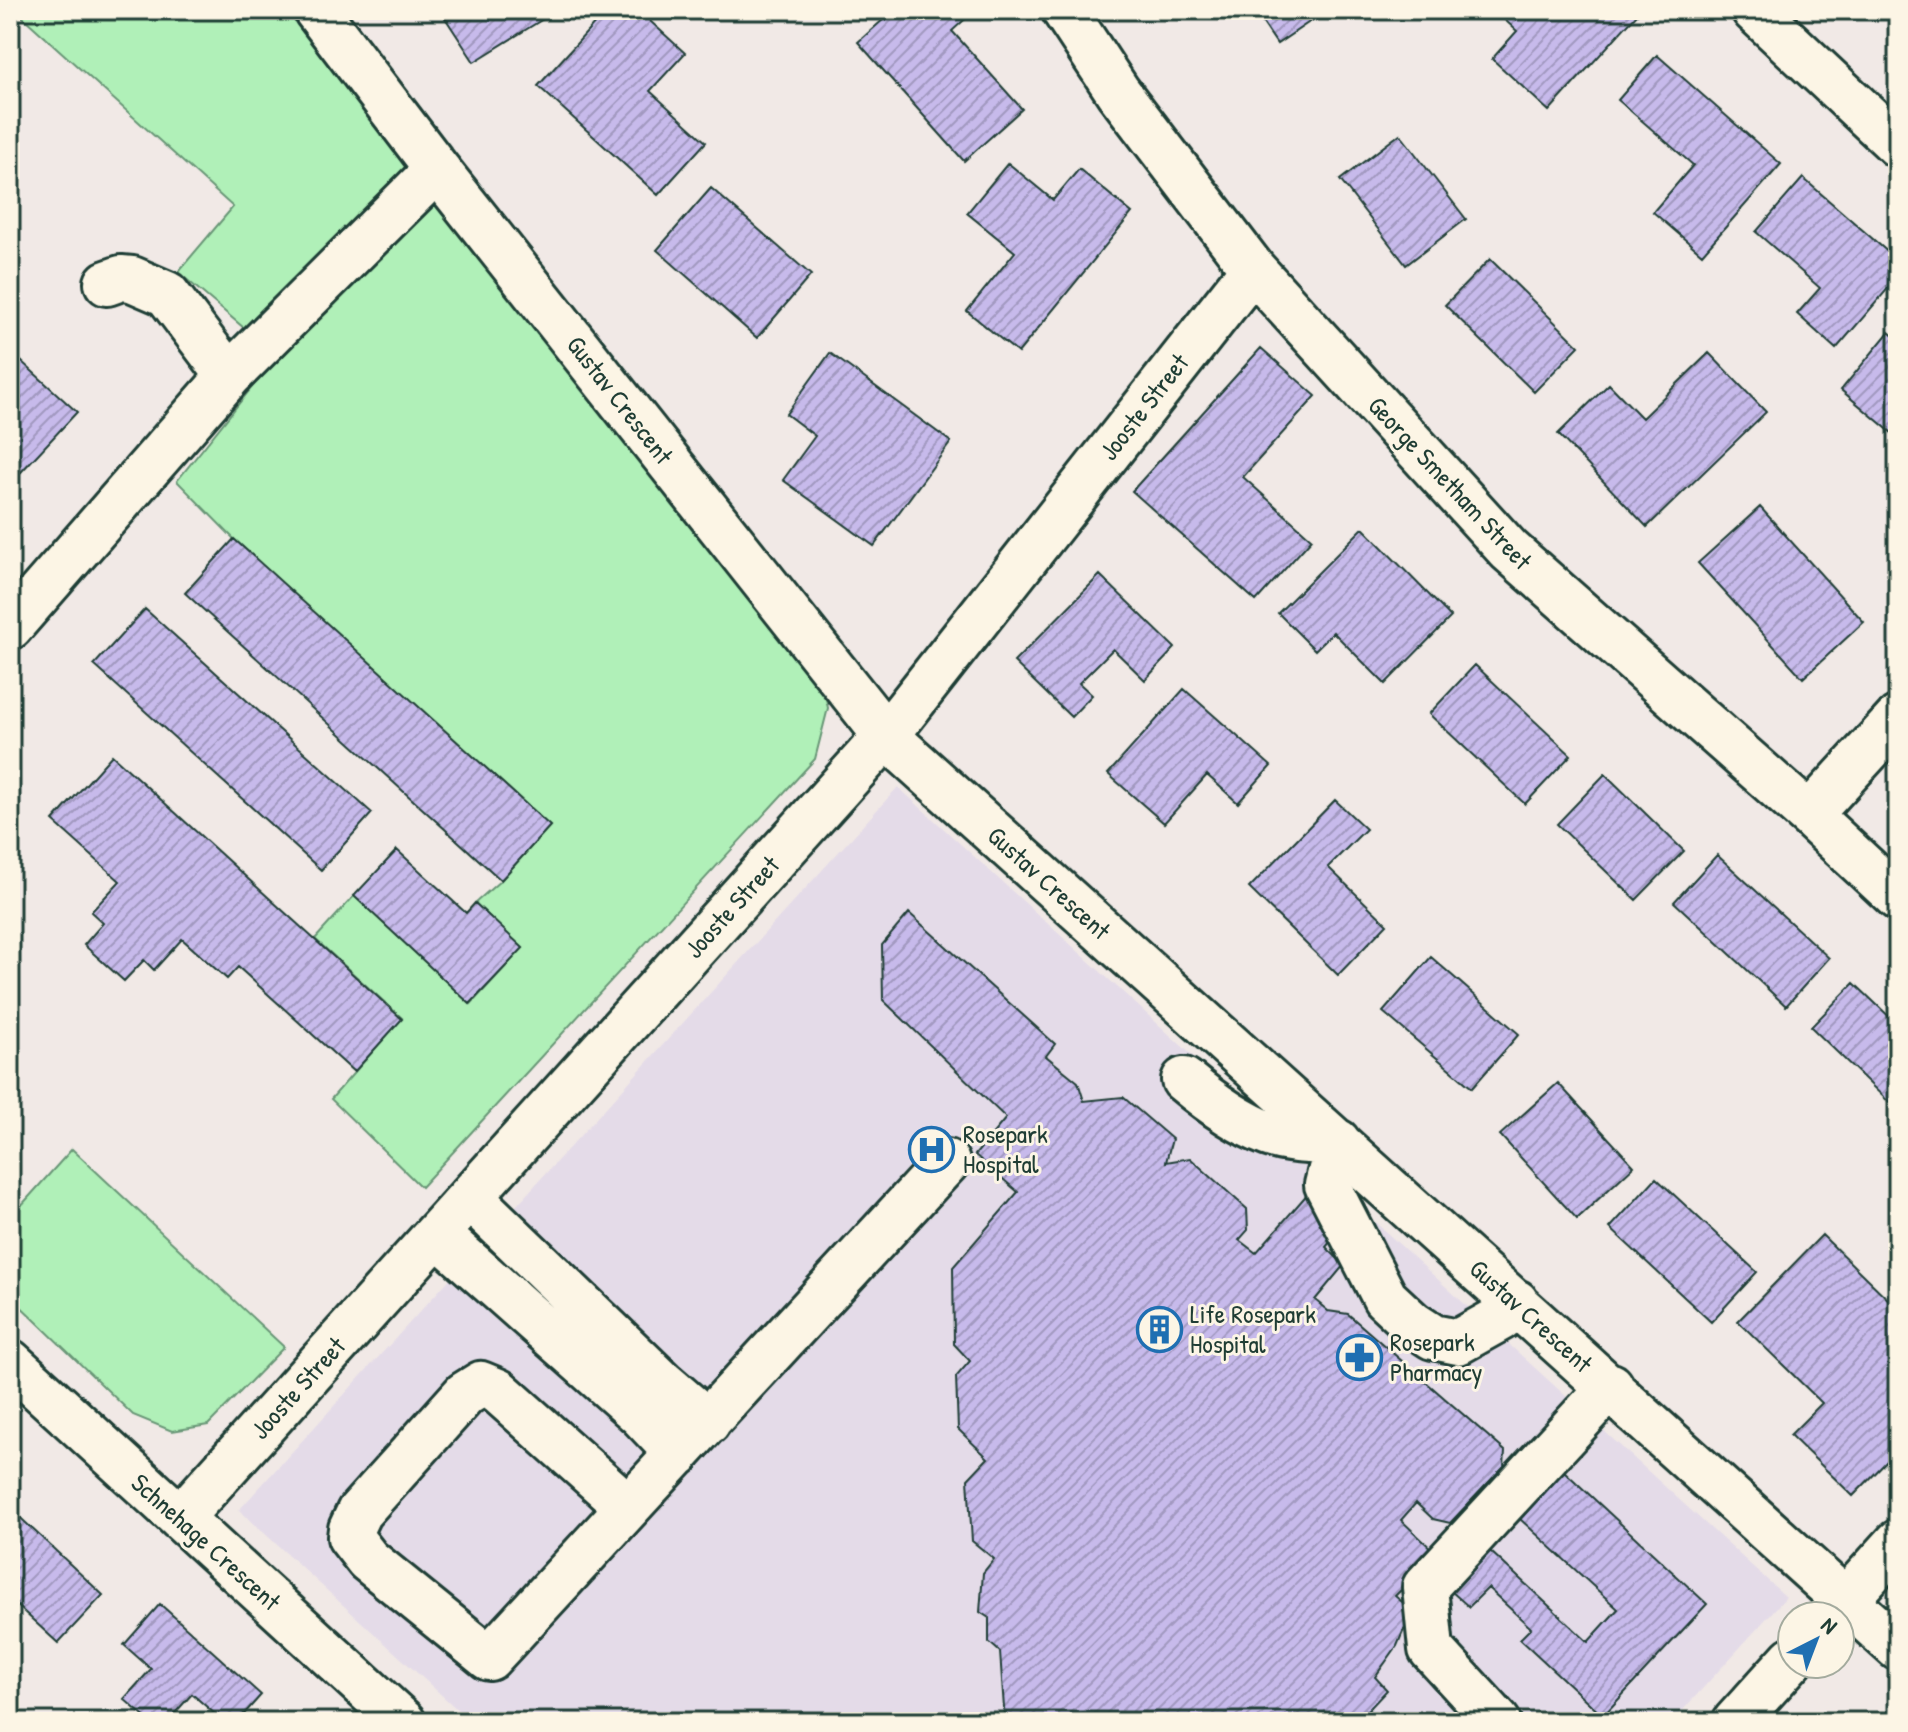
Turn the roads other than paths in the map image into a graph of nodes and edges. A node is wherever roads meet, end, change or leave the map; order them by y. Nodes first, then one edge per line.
1 (316, 10) edge
2 (1064, 10) edge
3 (1754, 10) edge
4 (1898, 145) edge
5 (437, 169) junction
6 (1253, 269) junction
7 (107, 283) dead end
8 (229, 376) junction
9 (10, 627) edge
10 (1898, 718) edge
11 (886, 736) junction
12 (1809, 815) junction
13 (1898, 898) edge
14 (1184, 1080) dead end
15 (1338, 1142) junction
16 (947, 1162) dead end
17 (470, 1197) junction
18 (437, 1234) junction
19 (1516, 1302) junction
20 (10, 1362) edge
21 (1611, 1386) junction
22 (708, 1422) junction
23 (678, 1454) junction
24 (628, 1507) junction
25 (180, 1518) junction
26 (1898, 1542) edge
27 (1830, 1600) edge
28 (1845, 1600) edge
29 (1856, 1620) edge
30 (1898, 1648) edge
31 (1776, 1677) edge
32 (403, 1722) edge
33 (1498, 1722) edge
34 (1735, 1722) edge

1 - 5 street, Gustav Crescent
2 - 6 street, George Smetham Street
3 - 4 street
5 - 8 street
5 - 11 street, Gustav Crescent
6 - 11 street, Jooste Street
6 - 12 street, George Smetham Street
7 - 8 street
8 - 9 street
10 - 12 street
11 - 15 street, Gustav Crescent
11 - 17 street, Jooste Street
12 - 13 street, George Smetham Street
14 - 15 street
15 - 19 street, Gustav Crescent
15 - 19 street
16 - 22 street
17 - 18 street, Jooste Street
17 - 22 street
18 - 23 street
18 - 25 street, Jooste Street
19 - 21 street, Gustav Crescent
20 - 25 street, Schnehage Crescent
21 - 27 street, Gustav Crescent
21 - 33 street
22 - 23 street
23 - 24 street
24 - 24 street
25 - 32 street, Schnehage Crescent
26 - 28 street
29 - 30 street, Gustav Crescent
31 - 34 street

